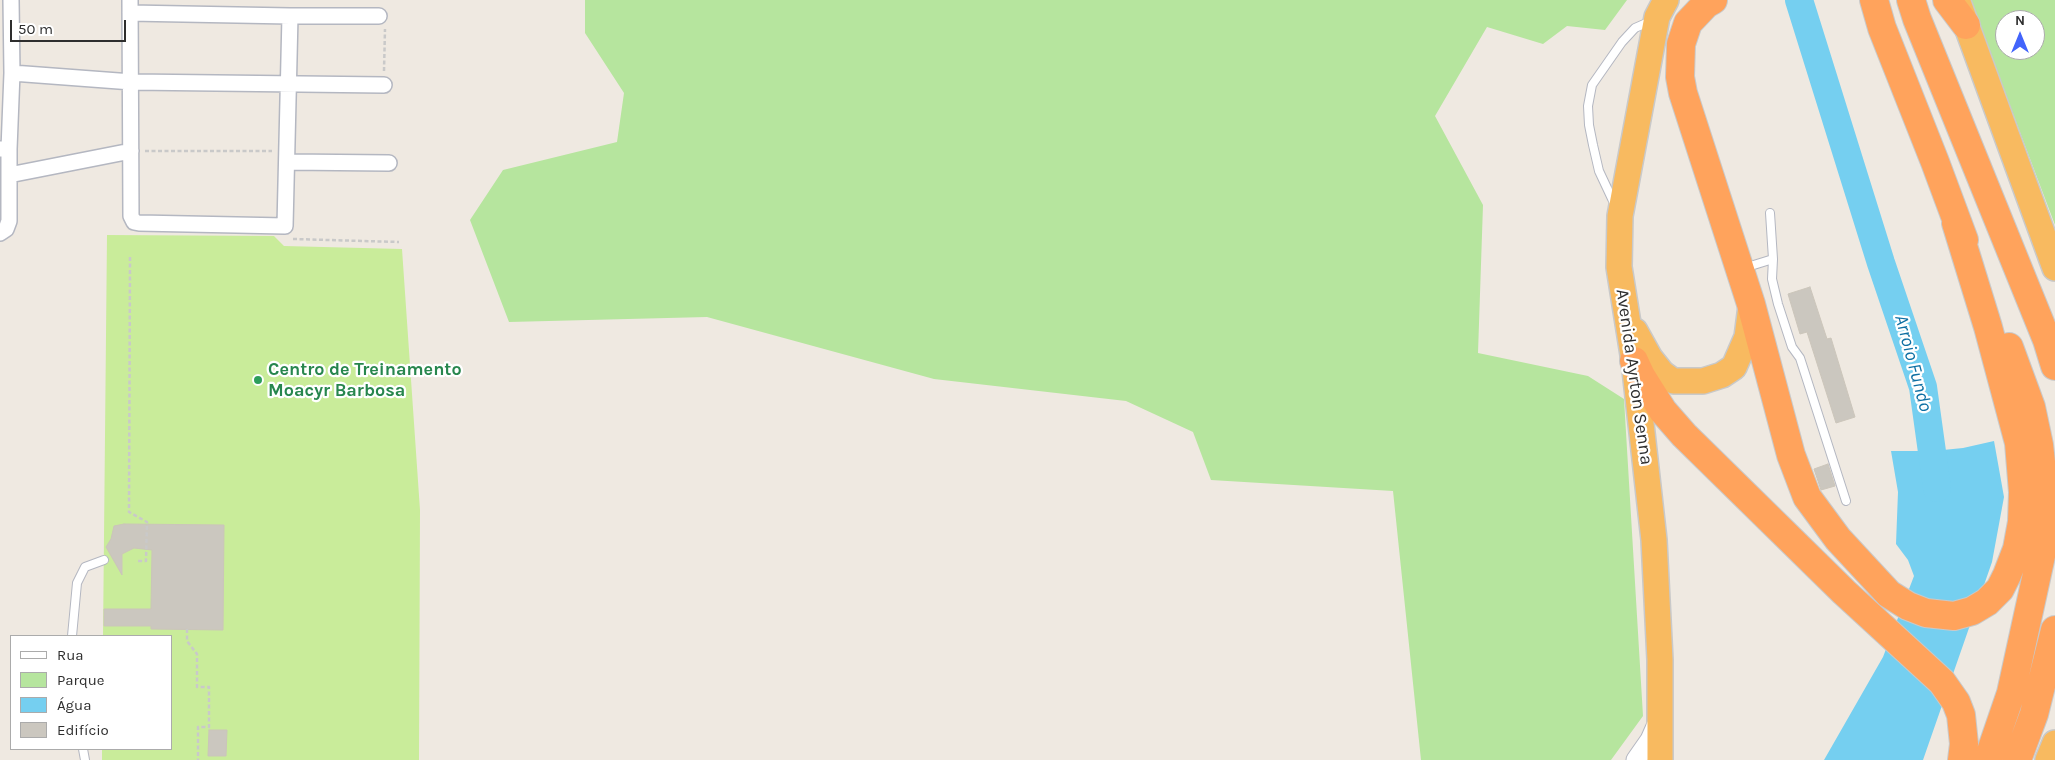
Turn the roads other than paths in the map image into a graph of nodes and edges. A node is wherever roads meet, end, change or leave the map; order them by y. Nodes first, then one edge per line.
1 (12, 0) edge
2 (1713, 0) edge
3 (1874, 0) edge
4 (1911, 0) edge
5 (1946, 0) edge
6 (1957, 0) edge
7 (130, 6) edge
8 (1662, 9) edge
9 (290, 16) junction
10 (379, 16) road end
11 (1966, 25) junction
12 (12, 73) junction
13 (132, 82) junction
14 (288, 84) junction
15 (384, 85) road end
16 (5, 149) edge
17 (131, 151) junction
18 (287, 157) junction
19 (389, 164) dead end
20 (9, 175) junction
21 (1770, 213) dead end
22 (1620, 216) junction
23 (1956, 223) junction
24 (0, 233) edge
25 (1773, 259) junction
26 (2055, 268) edge
27 (1740, 270) junction
28 (1751, 304) junction
29 (1627, 315) junction
30 (1634, 361) junction
31 (2055, 366) edge
32 (1846, 501) dead end
33 (104, 560) dead end
34 (2055, 630) edge
35 (72, 635) edge
36 (1661, 717) junction
37 (2055, 744) edge
38 (1636, 760) edge
39 (1660, 760) edge
40 (1962, 760) edge
41 (1988, 760) edge
42 (2017, 760) edge
43 (2048, 760) edge

1 - 12 street
2 - 27 highway
3 - 23 highway
4 - 31 highway
5 - 11 highway
6 - 11 highway
7 - 9 street
7 - 13 street
8 - 22 highway, Avenida Ayrton Senna
8 - 22 lane
9 - 10 street
9 - 14 street
11 - 26 highway
12 - 13 street
12 - 16 street
13 - 14 street
13 - 17 street
14 - 15 street
14 - 18 street
16 - 20 street
17 - 18 street
17 - 20 street
18 - 19 street
20 - 24 street
21 - 25 lane
22 - 29 highway, Avenida Ayrton Senna
23 - 28 highway
23 - 41 highway
25 - 27 lane
25 - 32 lane
27 - 28 highway
28 - 29 highway
29 - 30 highway, Avenida Ayrton Senna
30 - 36 highway, Avenida Ayrton Senna
30 - 40 highway
33 - 35 lane
34 - 42 highway
36 - 38 street
36 - 39 highway, Avenida Ayrton Senna
37 - 43 highway

